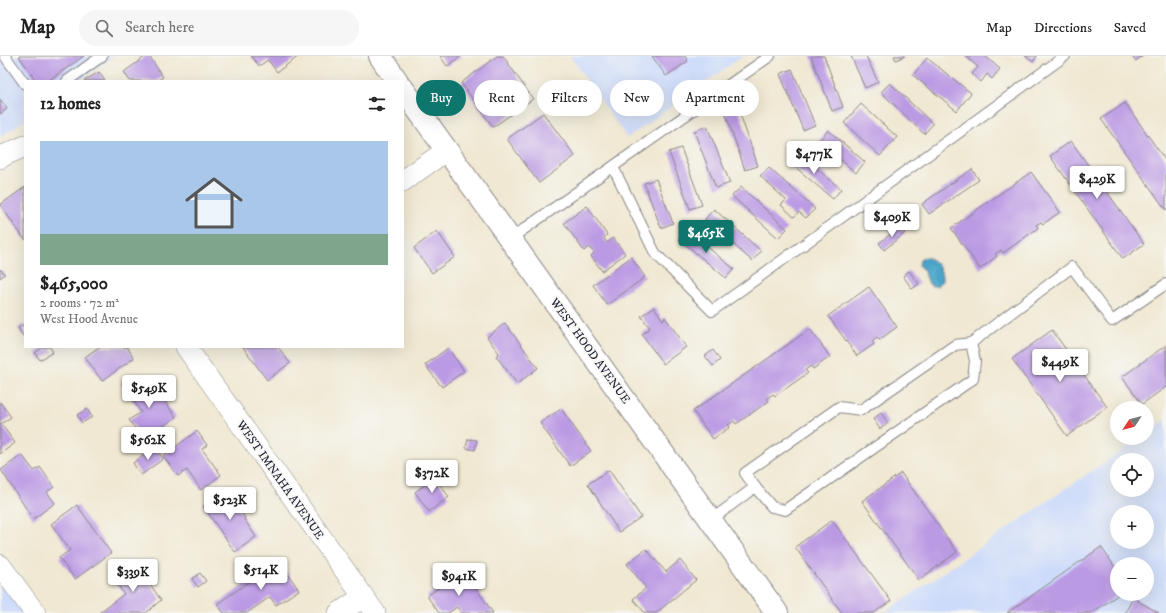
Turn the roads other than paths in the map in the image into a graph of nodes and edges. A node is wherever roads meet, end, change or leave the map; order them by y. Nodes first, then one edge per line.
1 (5, 56) edge
2 (102, 56) edge
3 (380, 56) edge
4 (770, 56) edge
5 (1065, 56) edge
6 (68, 80) edge
7 (396, 80) edge
8 (24, 83) edge
9 (404, 90) edge
10 (24, 146) edge
11 (447, 150) junction
12 (0, 158) edge
13 (613, 167) junction
14 (404, 180) edge
15 (510, 239) junction
16 (1166, 284) edge
17 (971, 343) junction
18 (187, 348) edge
19 (755, 487) junction
20 (711, 520) junction
21 (0, 565) edge
22 (363, 596) junction
23 (35, 613) edge
24 (339, 613) edge
25 (375, 613) edge
26 (777, 613) edge

1 - 8 lane
2 - 6 lane
3 - 7 street
4 - 13 lane
5 - 13 lane
9 - 11 street, WEST HOOD AVENUE
10 - 12 street
11 - 14 street
11 - 15 street, WEST HOOD AVENUE
13 - 15 lane
15 - 20 street, WEST HOOD AVENUE
16 - 17 lane
17 - 19 lane
17 - 19 lane
18 - 22 street, WEST IMNAHA AVENUE
19 - 20 lane
20 - 26 street, WEST HOOD AVENUE
21 - 23 street
22 - 24 street
22 - 25 street, WEST IMNAHA AVENUE

